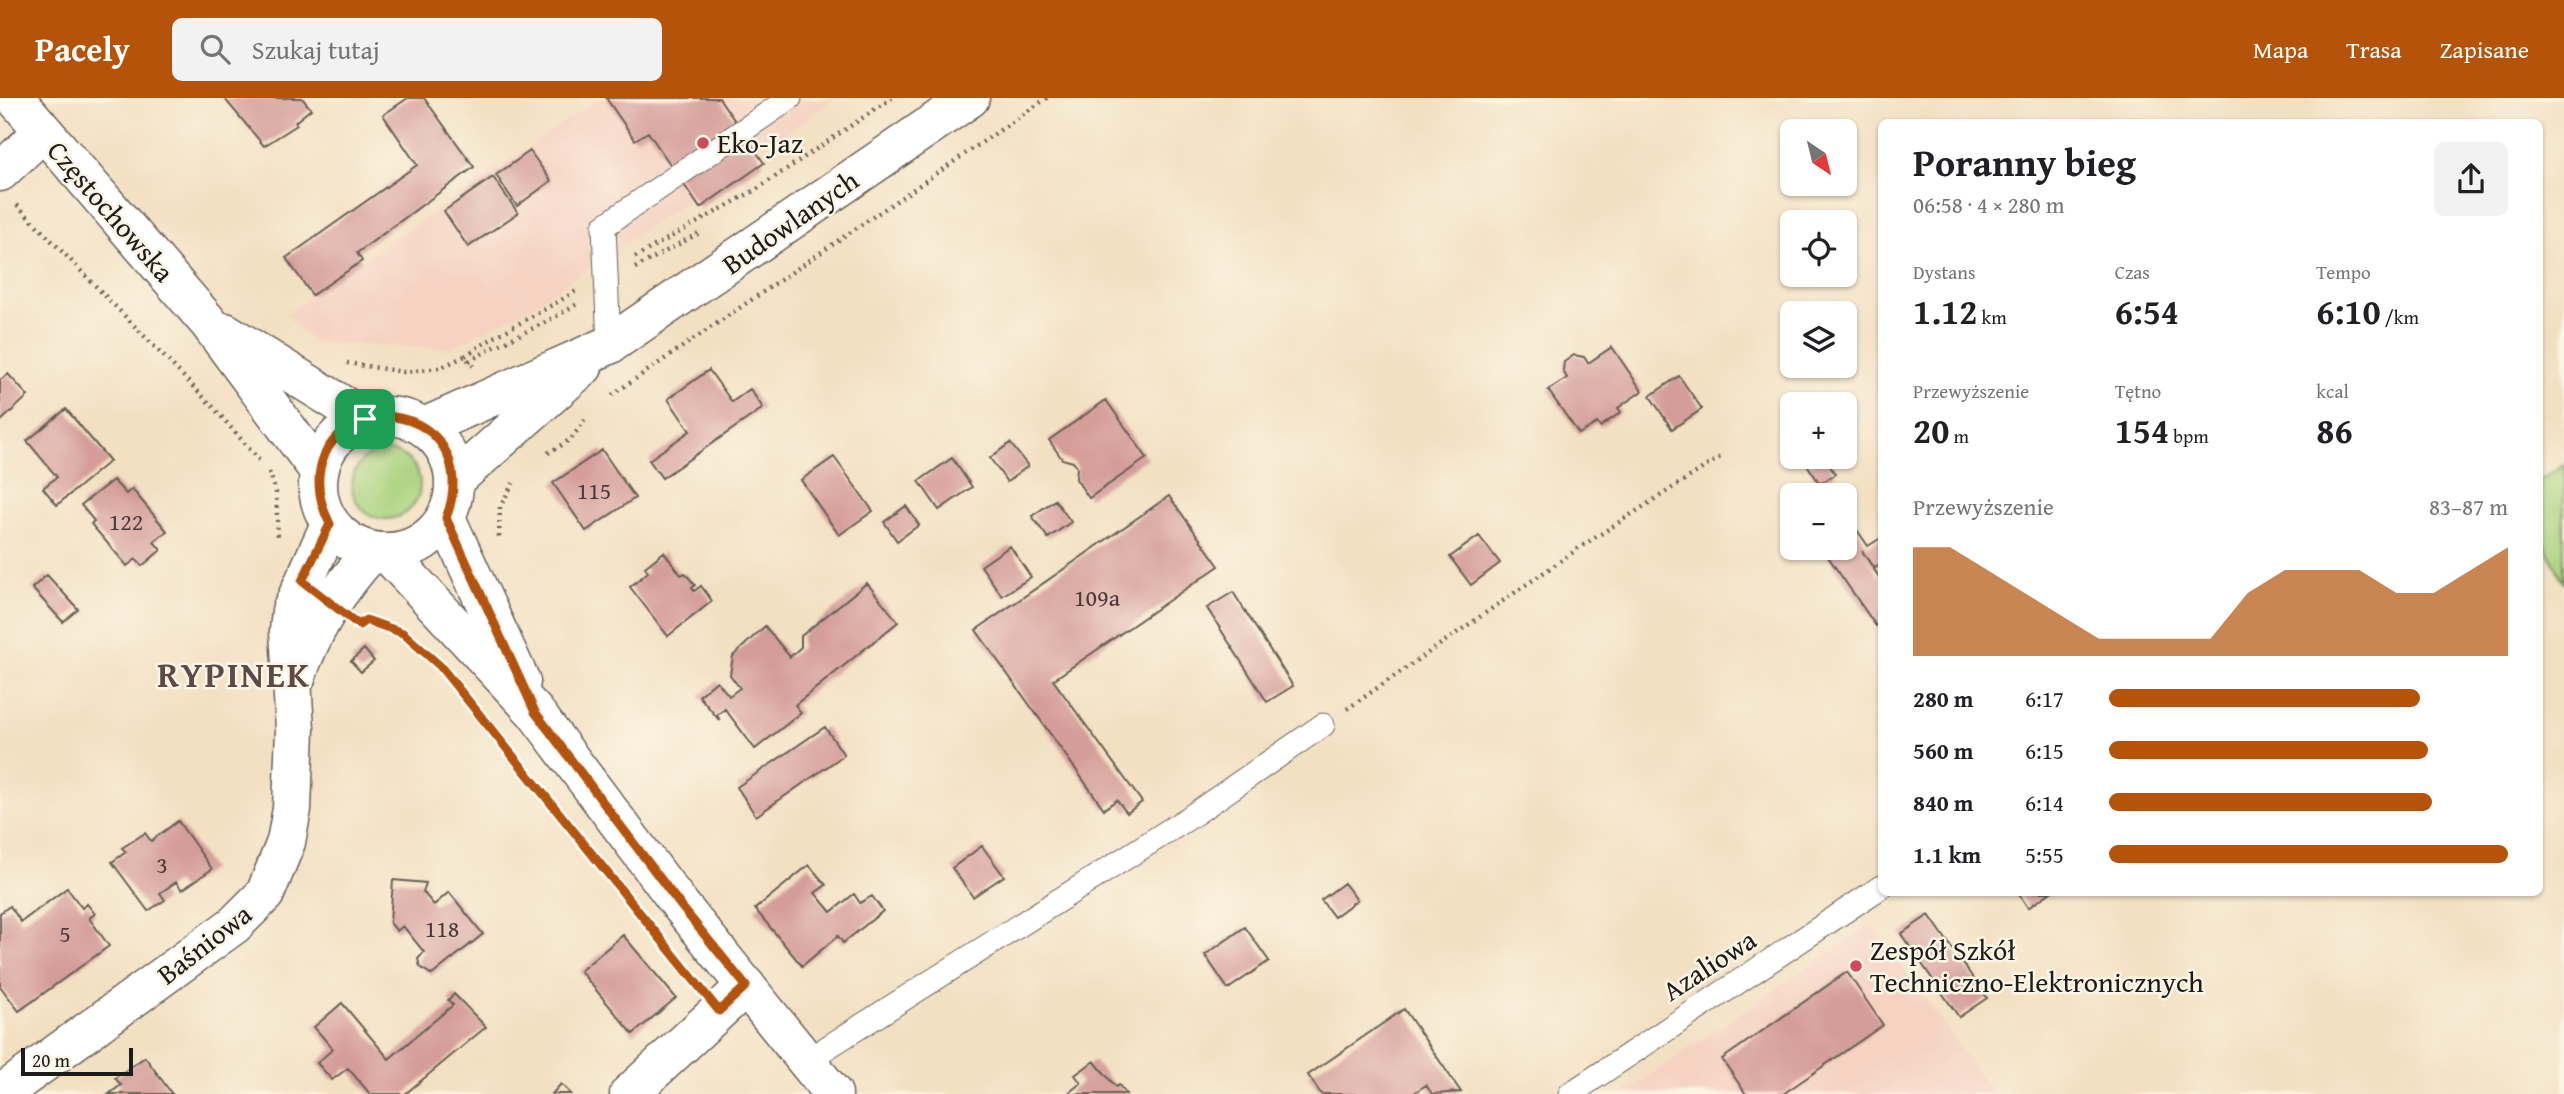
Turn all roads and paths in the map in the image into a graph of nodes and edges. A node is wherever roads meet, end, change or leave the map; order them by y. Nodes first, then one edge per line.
1 (15, 98) edge
2 (790, 98) edge
3 (892, 98) edge
4 (971, 98) edge
5 (1047, 98) edge
6 (43, 132) junction
7 (5, 184) edge
8 (607, 272) junction
9 (208, 322) junction
10 (608, 345) junction
11 (465, 356) dead end
12 (608, 397) dead end
13 (592, 410) dead end
14 (365, 419) junction
15 (424, 427) junction
16 (1722, 456) dead end
17 (538, 458) dead end
18 (319, 471) junction
19 (455, 480) junction
20 (446, 518) junction
21 (330, 524) junction
22 (379, 553) junction
23 (302, 581) junction
24 (331, 606) junction
25 (413, 641) dead end
26 (294, 684) junction
27 (466, 698) dead end
28 (535, 712) junction
29 (1323, 725) joint
30 (562, 817) dead end
31 (1878, 889) edge
32 (746, 986) junction
33 (806, 1061) junction
34 (1, 1094) edge
35 (629, 1094) edge
36 (833, 1094) edge
37 (1570, 1094) edge

1 - 6 main road, Częstochowska
2 - 8 lane
3 - 8 path
4 - 10 main road, Budowlanych
5 - 12 path
6 - 7 main road
6 - 9 main road, Częstochowska
7 - 23 path
8 - 10 lane
8 - 11 path
9 - 14 main road, Częstochowska
9 - 18 main road, Częstochowska
10 - 15 main road, Budowlanych
10 - 19 main road, Budowlanych
13 - 17 path
14 - 15 main road
14 - 18 main road
15 - 19 main road
16 - 29 path
18 - 21 main road
19 - 20 main road
20 - 22 main road
20 - 28 main road
21 - 22 main road
21 - 23 main road, Baśniowa
22 - 24 main road, Baśniowa
22 - 28 main road
23 - 26 main road, Baśniowa
24 - 25 path
24 - 26 main road, Baśniowa
26 - 34 main road, Baśniowa
27 - 30 path
28 - 32 main road
29 - 33 lane
31 - 37 lane, Azaliowa
32 - 33 main road
32 - 35 main road
33 - 36 main road

